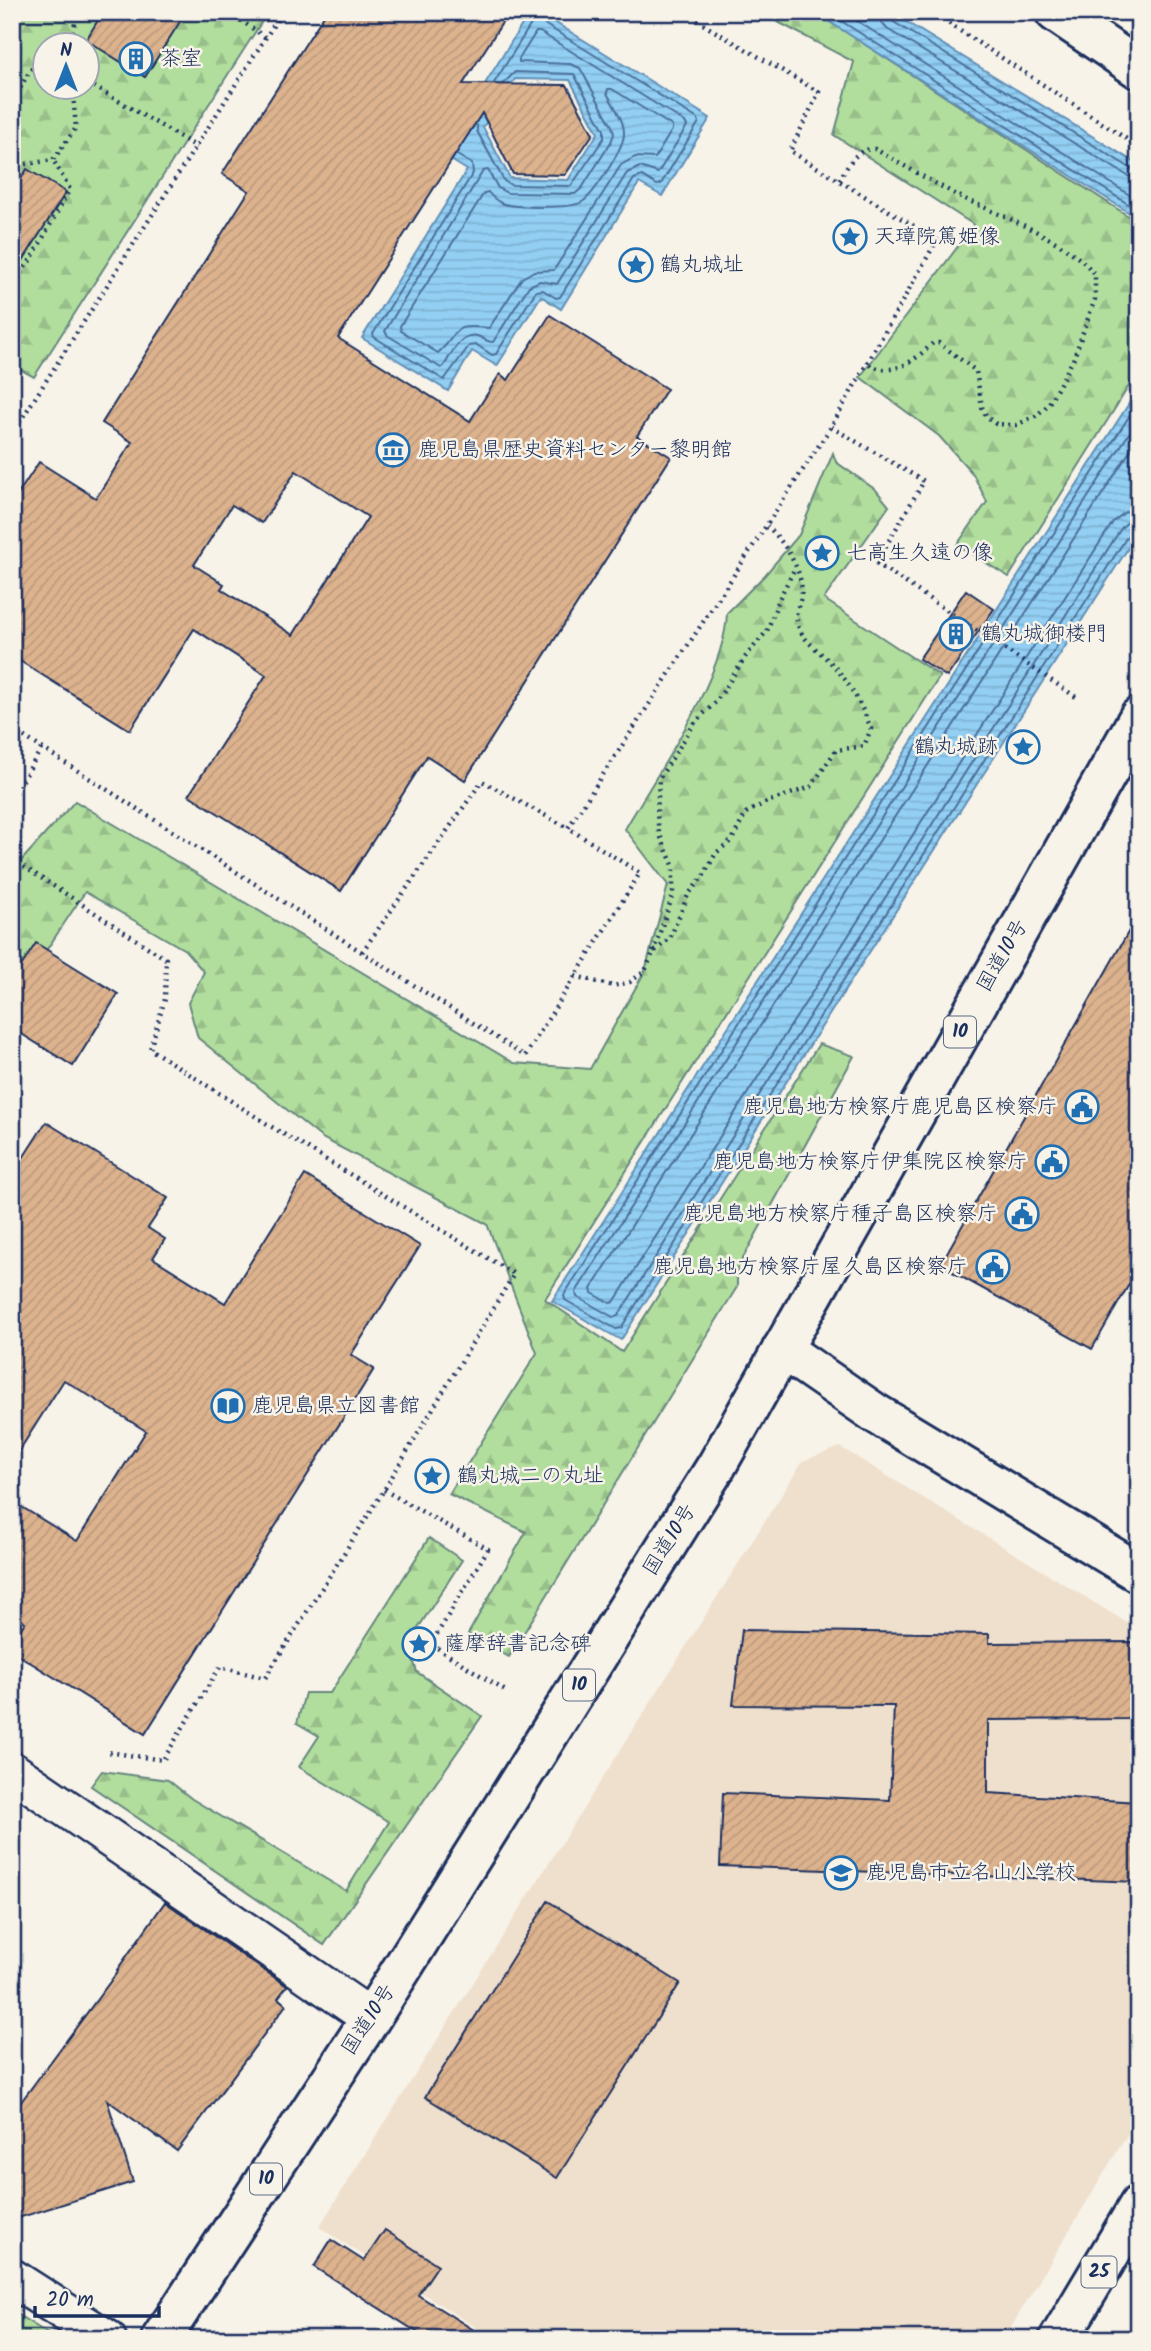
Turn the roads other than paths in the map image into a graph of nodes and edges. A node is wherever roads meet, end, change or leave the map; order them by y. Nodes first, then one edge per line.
1 (1055, 12) edge
2 (1139, 69) edge
3 (1139, 717) edge
4 (782, 1349) junction
5 (1139, 1573) edge
6 (12, 1771) edge
7 (371, 2018) junction
8 (1139, 2206) edge
9 (12, 2278) edge
10 (107, 2339) edge
11 (161, 2339) edge
12 (1059, 2339) edge

1 - 2 main road
3 - 4 main road, 国道10号 / 10
4 - 5 main road
4 - 7 main road, 国道10号 / 10
6 - 7 street
7 - 11 main road, 国道10号 / 10
8 - 12 main road, 25
9 - 10 street

